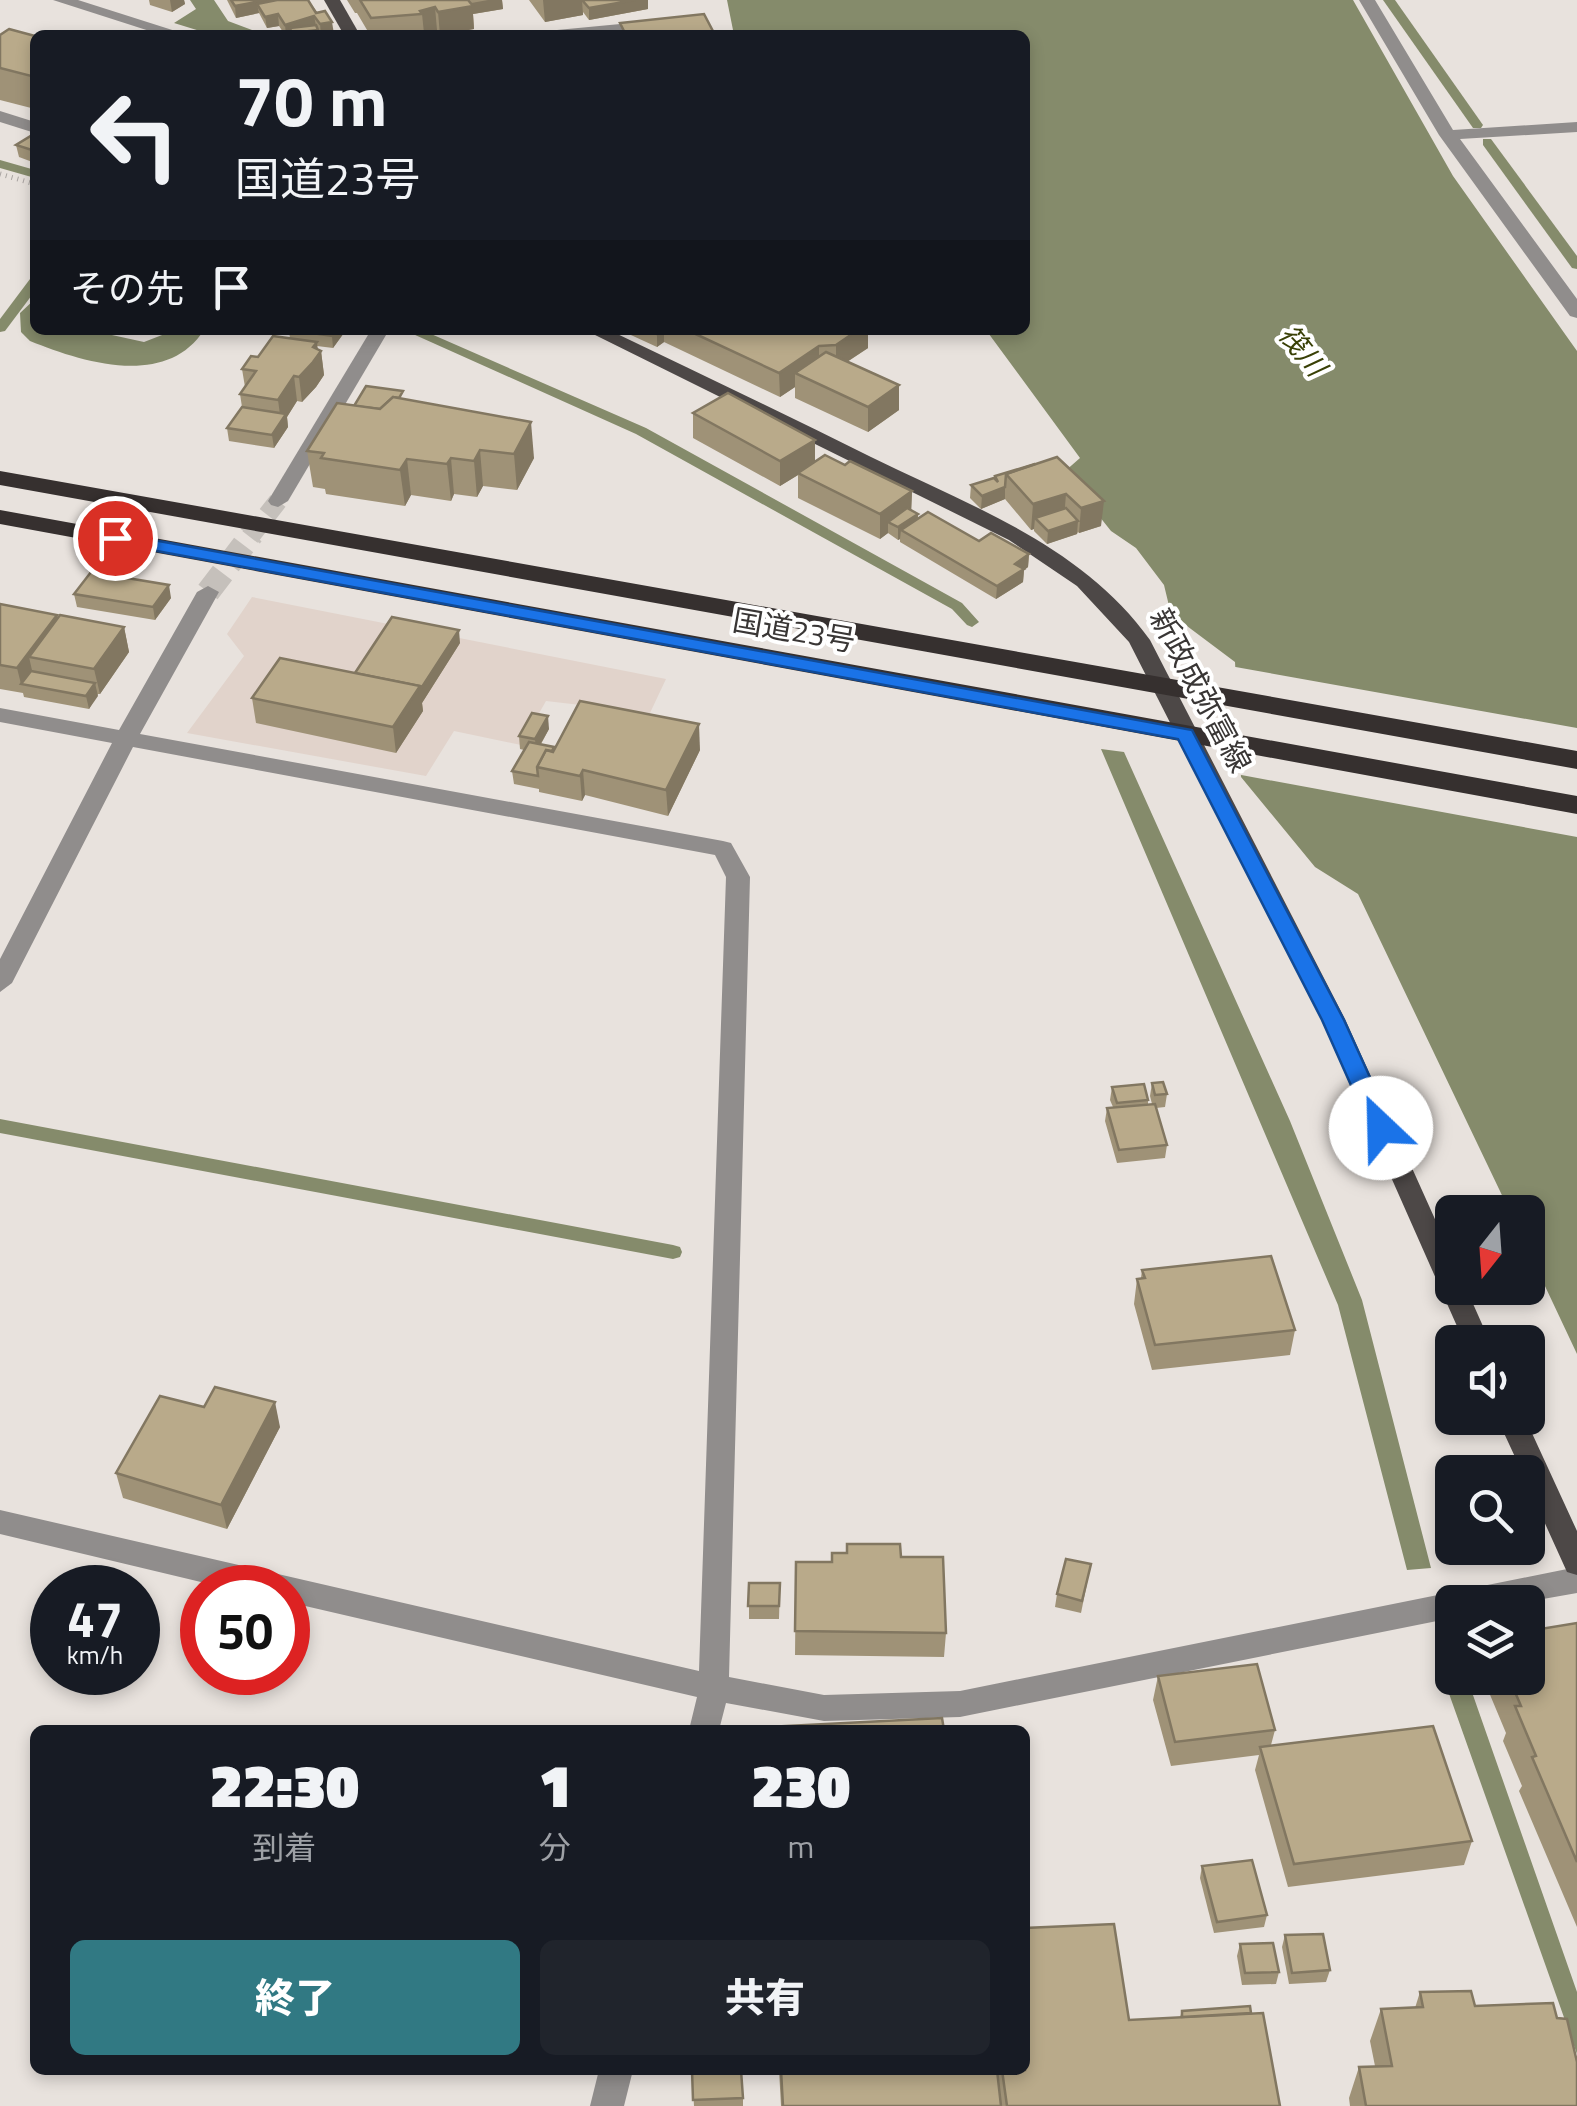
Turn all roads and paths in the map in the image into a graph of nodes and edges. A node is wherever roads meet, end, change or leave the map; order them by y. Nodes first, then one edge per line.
1 (332, 0) edge
2 (1367, 0) edge
3 (71, 1) edge
4 (664, 25) edge
5 (164, 30) edge
6 (349, 30) edge
7 (610, 30) edge
8 (0, 116) edge
9 (30, 126) edge
10 (1577, 126) edge
11 (1448, 136) junction
12 (0, 174) edge
13 (30, 183) edge
14 (1577, 312) edge
15 (377, 335) edge
16 (604, 335) edge
17 (0, 478) edge
18 (278, 501) tunnel mouth
19 (0, 518) edge
20 (208, 592) tunnel mouth
21 (1162, 686) junction
22 (0, 715) edge
23 (1185, 734) junction
24 (126, 738) junction
25 (1577, 760) edge
26 (1577, 804) edge
27 (0, 983) edge
28 (1470, 1325) edge
29 (1519, 1435) edge
30 (0, 1522) edge
31 (1577, 1563) edge
32 (185, 1565) edge
33 (1577, 1580) edge
34 (1545, 1586) edge
35 (310, 1594) edge
36 (1435, 1607) edge
37 (714, 1688) junction
38 (705, 1725) edge
39 (615, 2075) edge
40 (607, 2106) edge

1 - 6 main road
2 - 11 street
3 - 5 street
4 - 7 street
8 - 9 street
10 - 11 street
11 - 14 street
12 - 13 path
15 - 18 street
16 - 21 main road, 新政成弥富線
17 - 21 highway, 国道23号
19 - 23 highway, 国道23号
20 - 24 street
21 - 23 main road, 新政成弥富線
21 - 25 highway, 国道23号
22 - 24 street
23 - 26 highway, 国道23号
23 - 28 main road, 新政成弥富線
24 - 27 street
24 - 37 street
29 - 31 main road
30 - 32 street
33 - 34 street
35 - 37 street
36 - 37 street
37 - 38 street
39 - 40 street

